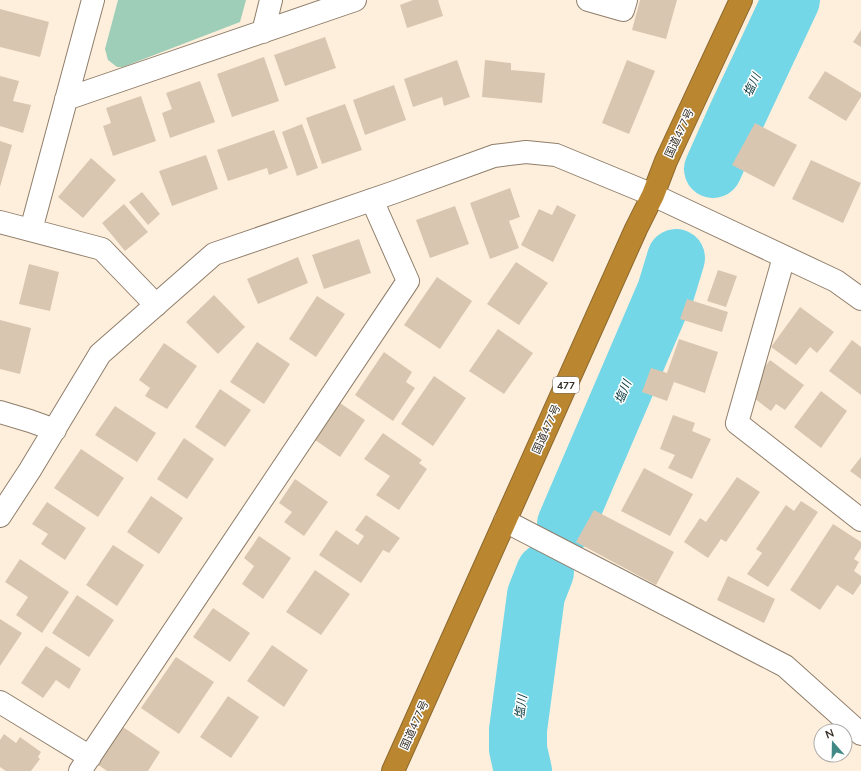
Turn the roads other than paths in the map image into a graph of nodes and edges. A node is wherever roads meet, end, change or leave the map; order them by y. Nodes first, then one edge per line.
1 (93, 0) edge
2 (271, 0) edge
3 (355, 0) edge
4 (588, 0) edge
5 (626, 0) edge
6 (741, 0) edge
7 (263, 32) junction
8 (66, 99) junction
9 (653, 194) junction
10 (372, 200) junction
11 (0, 222) edge
12 (31, 230) junction
13 (784, 257) junction
14 (861, 298) edge
15 (156, 305) junction
16 (0, 412) edge
17 (55, 430) junction
18 (0, 516) edge
19 (861, 520) edge
20 (505, 521) junction
21 (0, 702) edge
22 (861, 734) edge
23 (85, 764) edge
24 (394, 771) edge

1 - 8 street
2 - 7 street
3 - 7 street
4 - 5 street
6 - 9 highway, 国道477号 / 477
7 - 8 street
8 - 12 street
9 - 10 street
9 - 13 street
9 - 20 highway, 国道477号 / 477
10 - 15 street
10 - 23 street
11 - 12 street
12 - 15 street
13 - 14 street
13 - 19 street
15 - 17 street
16 - 17 street
17 - 18 street
20 - 22 street
20 - 24 highway, 国道477号 / 477
21 - 23 street

